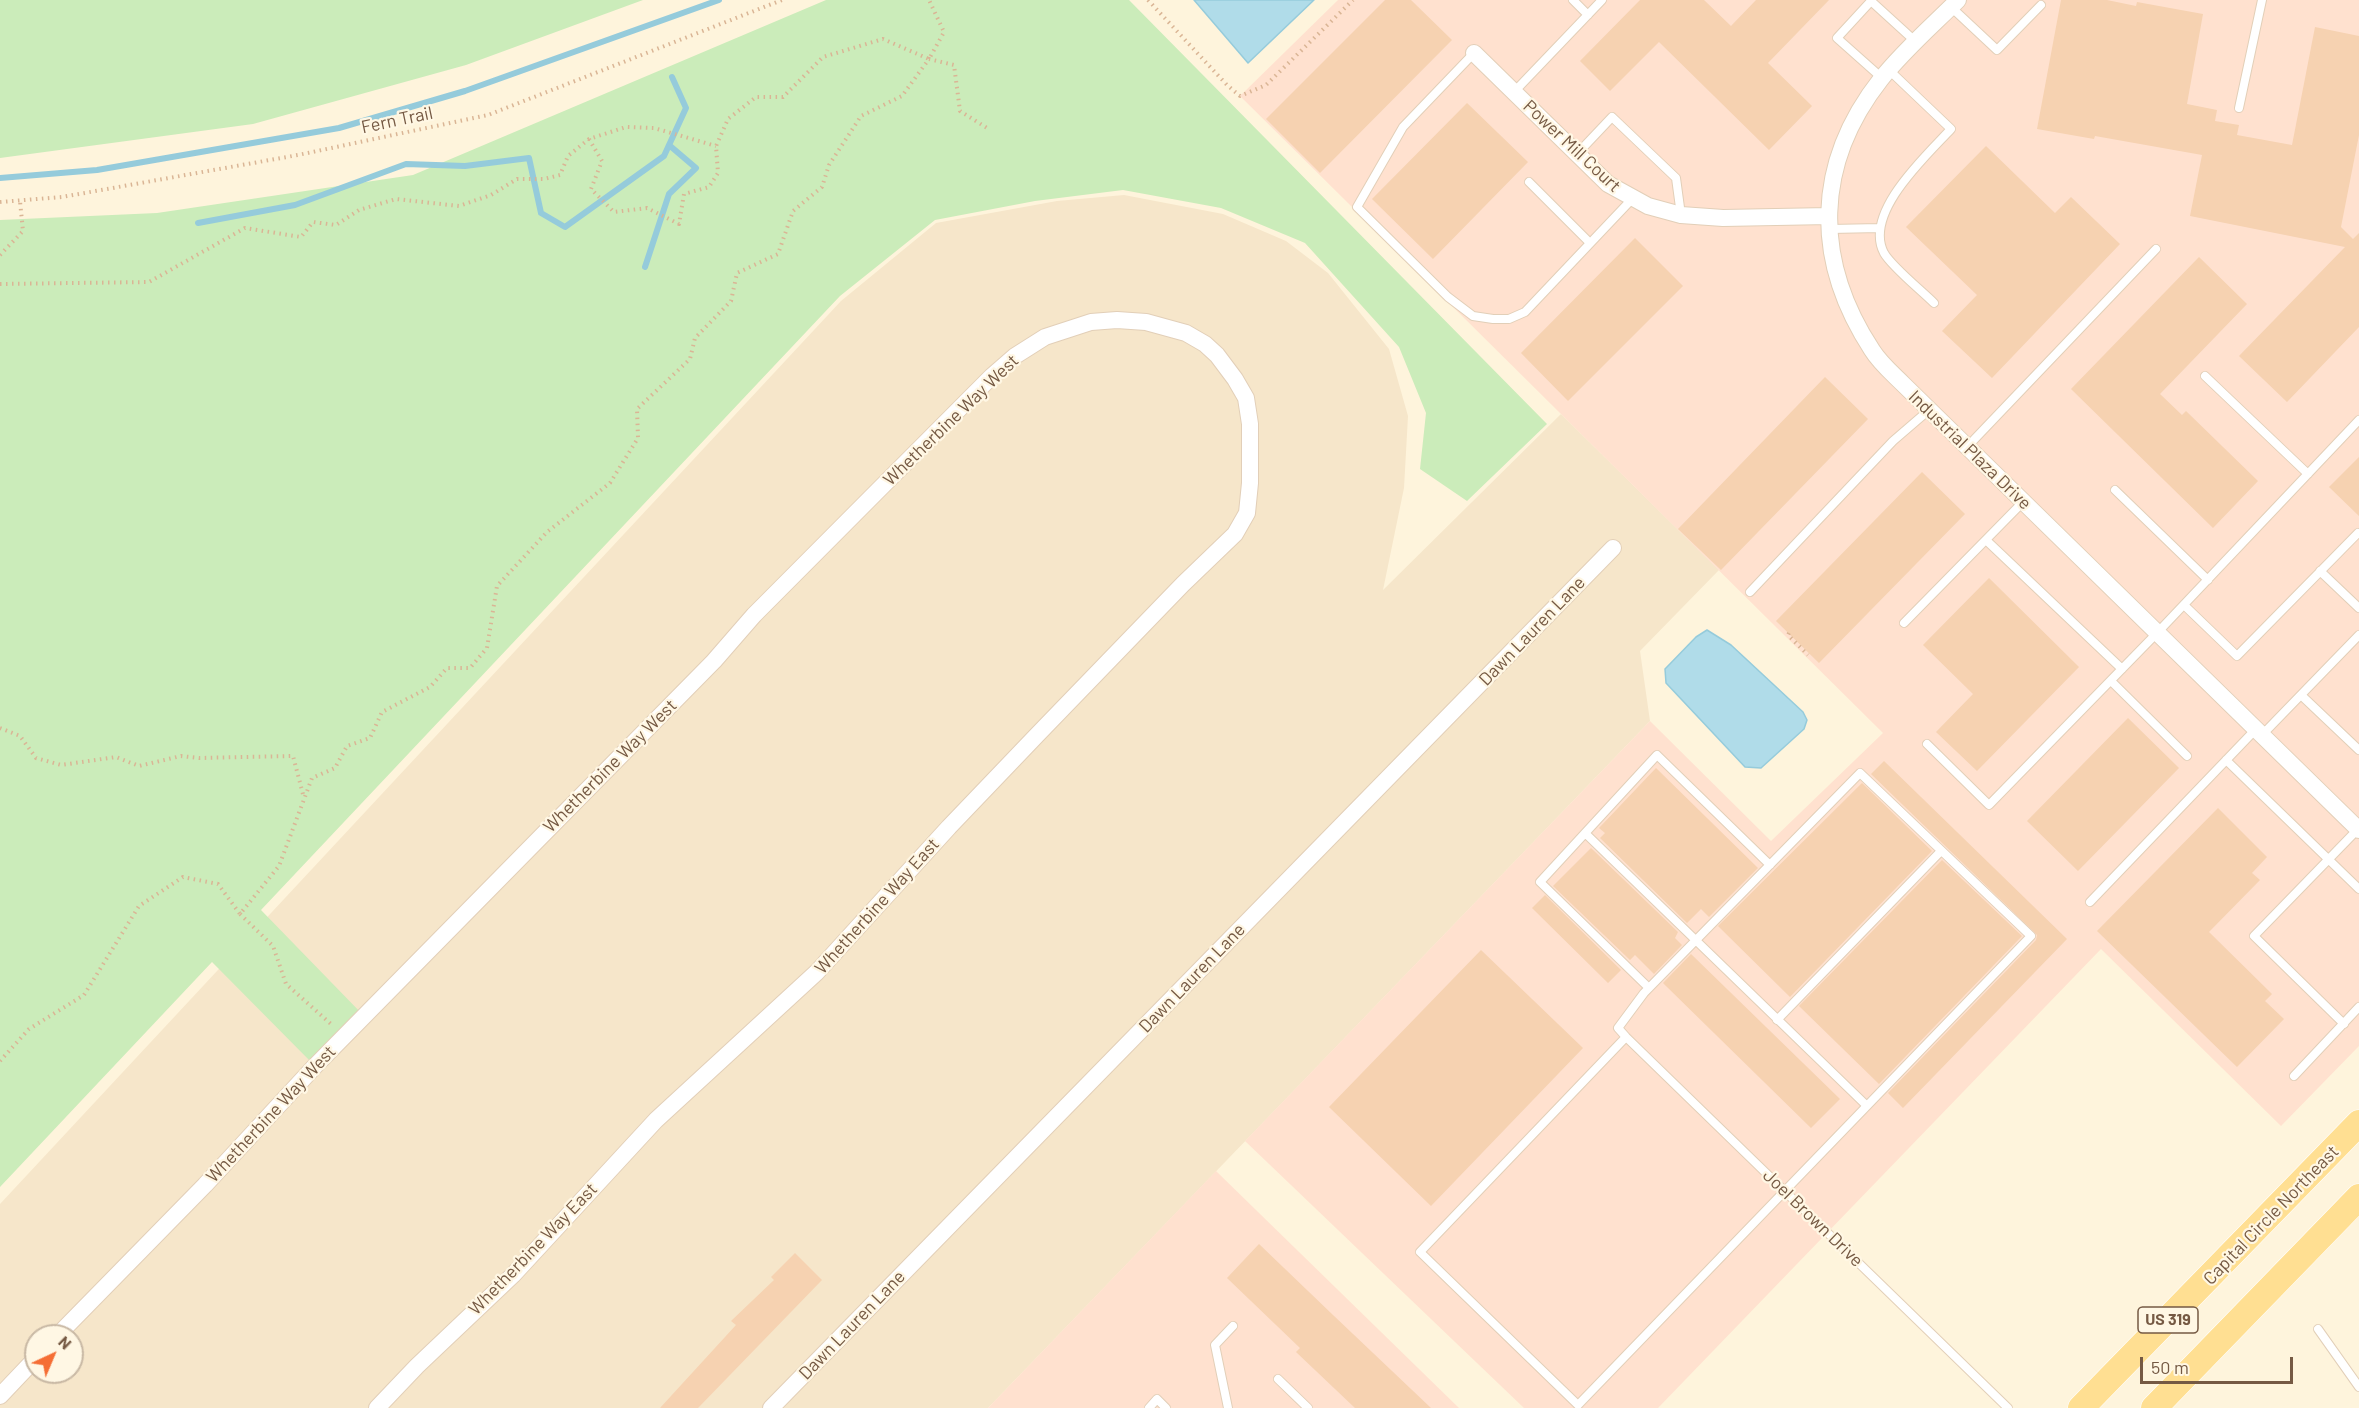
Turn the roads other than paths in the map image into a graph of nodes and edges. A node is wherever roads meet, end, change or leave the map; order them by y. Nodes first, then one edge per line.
1 (1573, 0) edge
2 (1602, 0) edge
3 (1871, 0) edge
4 (2262, 0) edge
5 (1955, 4) edge
6 (2042, 5) dead end
7 (1588, 15) junction
8 (1916, 42) junction
9 (1474, 53) joint
10 (1886, 74) junction
11 (1514, 92) junction
12 (2239, 108) dead end
13 (1577, 154) junction
14 (1529, 182) dead end
15 (1633, 198) junction
16 (1681, 214) junction
17 (1829, 223) junction
18 (1880, 228) junction
19 (1590, 243) junction
20 (2156, 249) dead end
21 (1934, 303) dead end
22 (1217, 355) joint
23 (2205, 376) dead end
24 (1929, 410) junction
25 (2359, 420) edge
26 (1967, 447) junction
27 (2308, 474) junction
28 (2115, 490) dead end
29 (2023, 502) junction
30 (2358, 533) edge
31 (1986, 540) junction
32 (1613, 548) dead end
33 (2320, 571) junction
34 (2208, 580) junction
35 (1750, 592) dead end
36 (2184, 605) junction
37 (2359, 609) edge
38 (1904, 623) dead end
39 (2157, 633) junction
40 (2359, 635) edge
41 (2122, 669) junction
42 (2110, 681) junction
43 (2301, 695) junction
44 (2259, 732) junction
45 (1927, 744) dead end
46 (2359, 750) edge
47 (2187, 756) dead end
48 (2226, 760) junction
49 (2358, 829) edge
50 (1584, 833) junction
51 (1941, 851) junction
52 (2328, 859) junction
53 (1770, 864) junction
54 (2359, 889) edge
55 (2090, 902) dead end
56 (1696, 941) junction
57 (1650, 988) junction
58 (2359, 1007) edge
59 (1777, 1020) junction
60 (2344, 1024) junction
61 (1626, 1037) junction
62 (2294, 1077) dead end
63 (1866, 1106) junction
64 (2359, 1124) edge
65 (1784, 1191) junction
66 (2359, 1197) edge
67 (69, 1324) edge
68 (1233, 1326) dead end
69 (2318, 1329) dead end
70 (24, 1371) edge
71 (1278, 1379) dead end
72 (2359, 1387) edge
73 (0, 1396) edge
74 (377, 1408) edge
75 (771, 1408) edge
76 (1149, 1408) edge
77 (1166, 1408) edge
78 (1228, 1408) edge
79 (1308, 1408) edge
80 (2008, 1408) edge
81 (2081, 1408) edge
82 (2154, 1408) edge

1 - 7 lane
2 - 7 lane
3 - 8 lane
3 - 10 lane
4 - 12 lane
5 - 6 lane
5 - 8 street, Industrial Plaza Drive
7 - 11 lane
8 - 10 street, Industrial Plaza Drive
9 - 11 street, Power Mill Court
9 - 19 lane
10 - 17 street, Industrial Plaza Drive
10 - 18 lane
11 - 13 street, Power Mill Court
13 - 15 street, Power Mill Court
13 - 16 lane
14 - 19 lane
15 - 16 street, Power Mill Court
15 - 19 lane
16 - 17 street, Power Mill Court
17 - 18 lane
17 - 24 street, Industrial Plaza Drive
18 - 21 lane
20 - 26 lane
22 - 67 street, Whetherbine Way West
22 - 74 street, Whetherbine Way East
23 - 27 lane
24 - 26 street, Industrial Plaza Drive
24 - 35 lane
25 - 27 lane
26 - 29 street, Industrial Plaza Drive
27 - 34 lane
28 - 34 lane
29 - 31 lane
29 - 39 street, Industrial Plaza Drive
30 - 33 lane
31 - 38 lane
31 - 41 lane
32 - 75 street, Dawn Lauren Lane
33 - 36 lane
33 - 37 lane
34 - 36 lane
36 - 39 lane
39 - 41 lane
39 - 44 street, Industrial Plaza Drive
40 - 43 lane
41 - 42 lane
42 - 45 lane
42 - 47 lane
43 - 44 lane
43 - 46 lane
44 - 48 lane
44 - 49 street, Industrial Plaza Drive
48 - 52 lane
48 - 55 lane
49 - 52 lane
50 - 53 lane
50 - 56 lane
50 - 57 lane
51 - 53 lane
51 - 59 lane
51 - 63 lane
52 - 54 lane
52 - 60 lane
53 - 56 lane
56 - 57 lane
56 - 59 lane
57 - 61 lane, Joel Brown Drive
58 - 60 lane
59 - 63 lane
60 - 62 lane
61 - 65 lane, Joel Brown Drive
61 - 65 lane
63 - 65 lane
64 - 81 main road, Capital Circle Northeast / US 319
65 - 80 lane, Joel Brown Drive
66 - 82 main road, US 319
68 - 78 lane
69 - 72 lane
70 - 73 street
71 - 79 lane
76 - 77 lane

